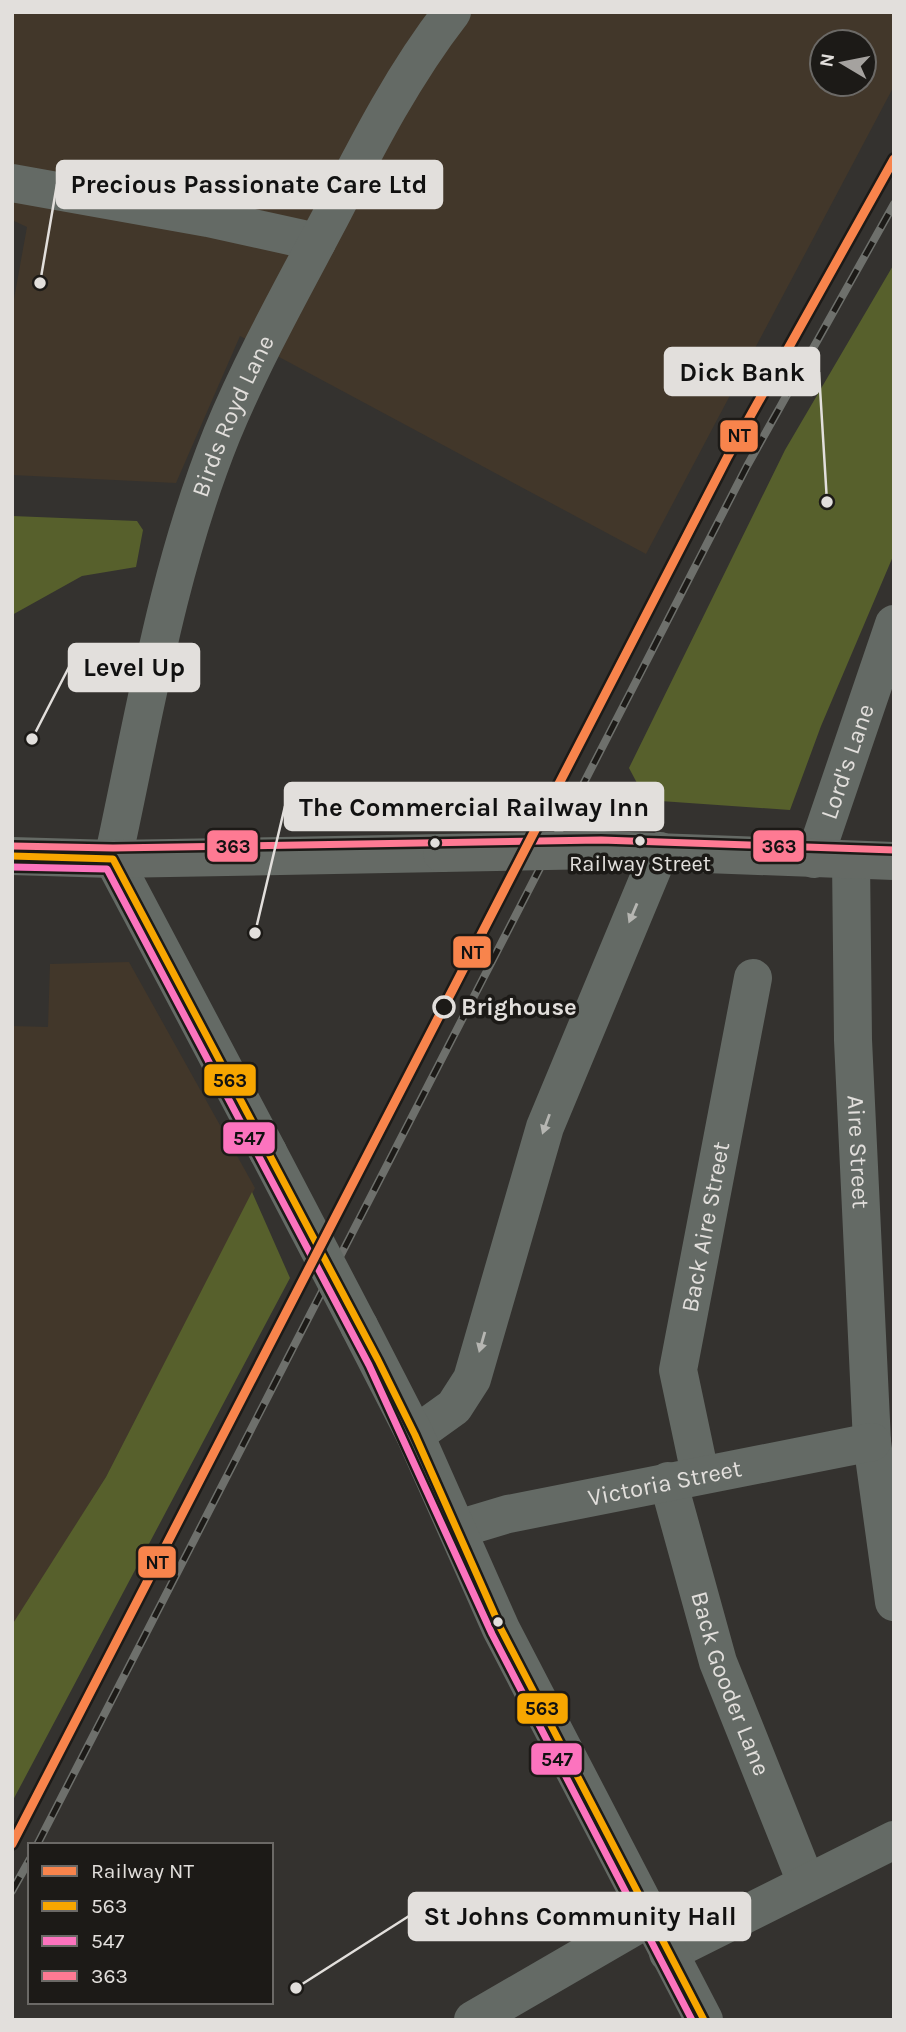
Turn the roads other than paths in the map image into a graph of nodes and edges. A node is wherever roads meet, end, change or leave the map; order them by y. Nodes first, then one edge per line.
1 (452, 12) edge
2 (12, 183) edge
3 (317, 242) junction
4 (894, 624) edge
5 (660, 851) junction
6 (12, 856) edge
7 (113, 859) junction
8 (832, 859) junction
9 (894, 861) edge
10 (753, 978) dead end
11 (415, 1435) junction
12 (872, 1442) junction
13 (684, 1477) junction
14 (458, 1529) junction
15 (894, 1602) edge
16 (894, 1840) edge
17 (806, 1882) junction
18 (649, 1919) junction
19 (668, 1952) junction
20 (473, 2020) edge
21 (704, 2020) edge

1 - 3 street, Birds Royd Lane
2 - 3 street
3 - 7 street, Birds Royd Lane
4 - 8 street, Lord's Lane
5 - 7 main road, bridge
5 - 8 main road
5 -> 11 street
6 - 7 main road
7 - 11 street, bridge
8 - 9 main road
8 - 12 street, Aire Street
10 - 13 street, Back Aire Street
11 - 14 street
12 - 13 street, Victoria Street
12 - 15 street, Aire Street
13 - 14 street, Victoria Street
13 - 17 street, Back Gooder Lane
14 - 18 street
16 - 17 street
17 - 19 street
18 - 19 street
18 - 20 street
19 - 21 street

